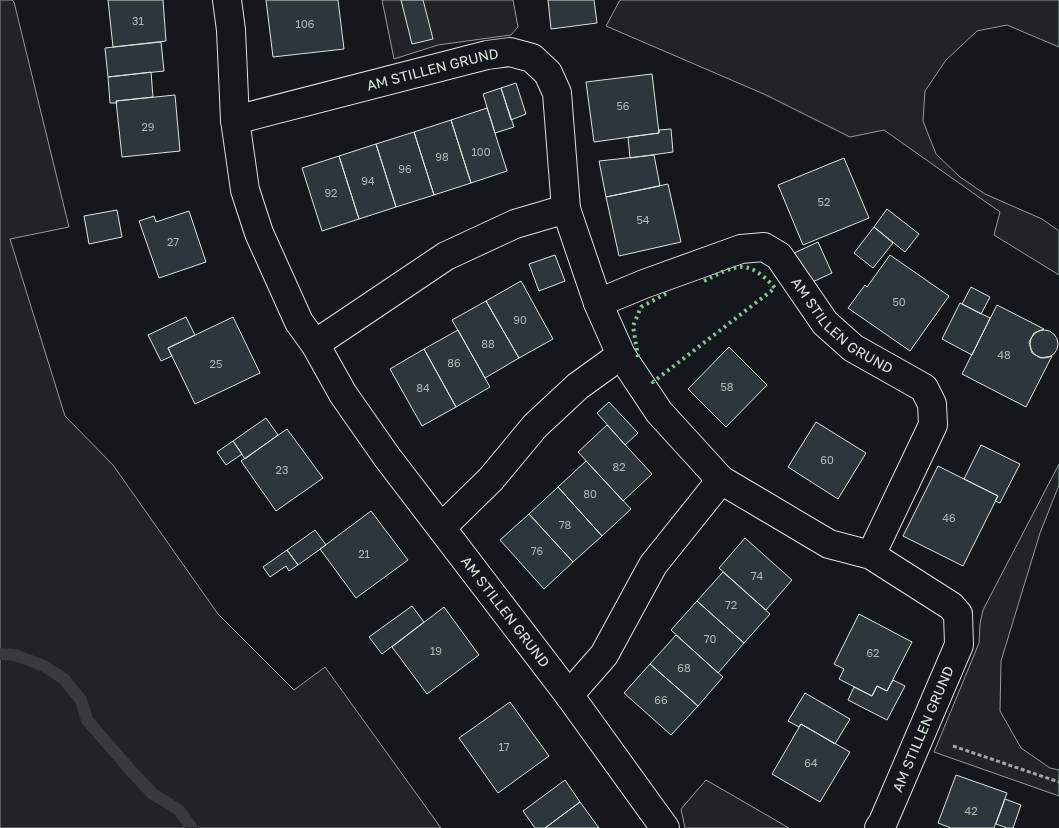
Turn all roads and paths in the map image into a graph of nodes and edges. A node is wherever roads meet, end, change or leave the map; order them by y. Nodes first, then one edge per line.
1 (227, 0) edge
2 (235, 120) junction
3 (566, 209) junction
4 (598, 303) junction
5 (315, 344) junction
6 (622, 355) junction
7 (721, 480) junction
8 (442, 527) junction
9 (871, 555) junction
10 (569, 695) junction
11 (922, 733) junction
12 (1059, 782) edge
13 (665, 828) edge
14 (879, 828) edge

1 - 2 street, AM STILLEN GRUND
2 - 3 street, AM STILLEN GRUND
2 - 5 street, AM STILLEN GRUND
3 - 4 street, AM STILLEN GRUND
3 - 5 street
4 - 6 street, AM STILLEN GRUND
4 - 9 street, AM STILLEN GRUND
5 - 8 street, AM STILLEN GRUND
6 - 7 street, AM STILLEN GRUND
6 - 8 street
7 - 9 street, AM STILLEN GRUND
7 - 10 street
8 - 10 street, AM STILLEN GRUND
9 - 11 street, AM STILLEN GRUND
10 - 13 street, AM STILLEN GRUND
11 - 12 path
11 - 14 street, AM STILLEN GRUND

